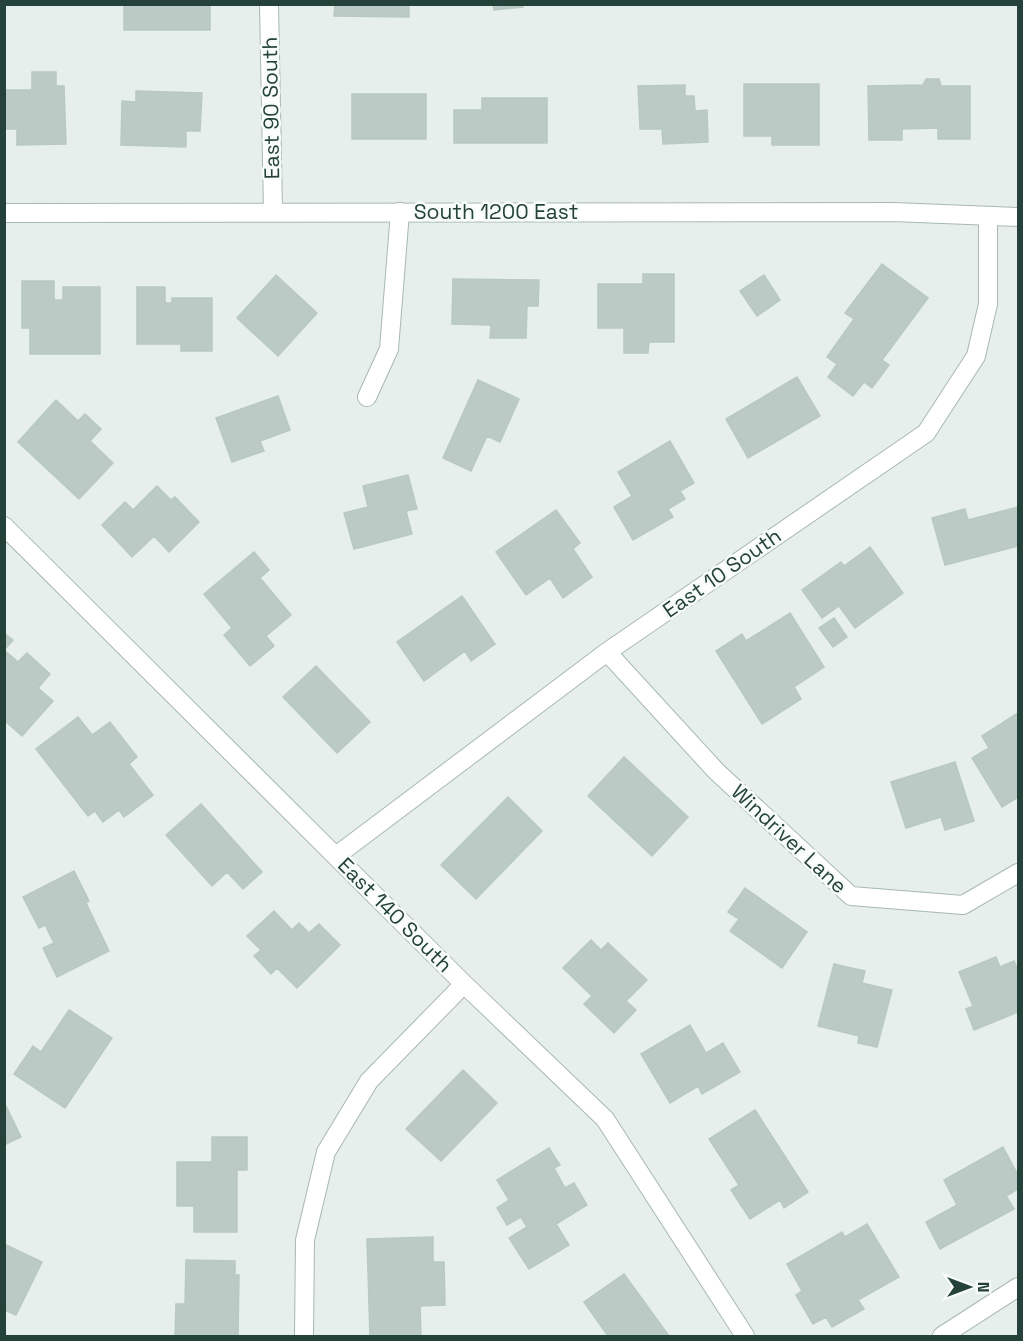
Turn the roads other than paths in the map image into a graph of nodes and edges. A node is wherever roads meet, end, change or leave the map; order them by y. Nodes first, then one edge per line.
1 (269, 4) edge
2 (273, 212) junction
3 (400, 212) junction
4 (4, 213) edge
5 (988, 217) junction
6 (1018, 217) edge
7 (367, 397) dead end
8 (4, 526) edge
9 (607, 652) junction
10 (336, 856) junction
11 (1018, 873) edge
12 (464, 984) junction
13 (1018, 1287) edge
14 (304, 1336) edge
15 (745, 1336) edge
16 (942, 1336) edge

1 - 2 street, East 90 South
2 - 3 street, South 1200 East
2 - 4 street, South 1200 East
3 - 5 street, South 1200 East
3 - 7 street
5 - 6 street, South 1200 East
5 - 9 street, East 10 South
8 - 10 street, East 140 South
9 - 10 street, East 10 South
9 - 11 street, Windriver Lane
10 - 12 street, East 140 South
12 - 14 street
12 - 15 street, East 140 South
13 - 16 street

